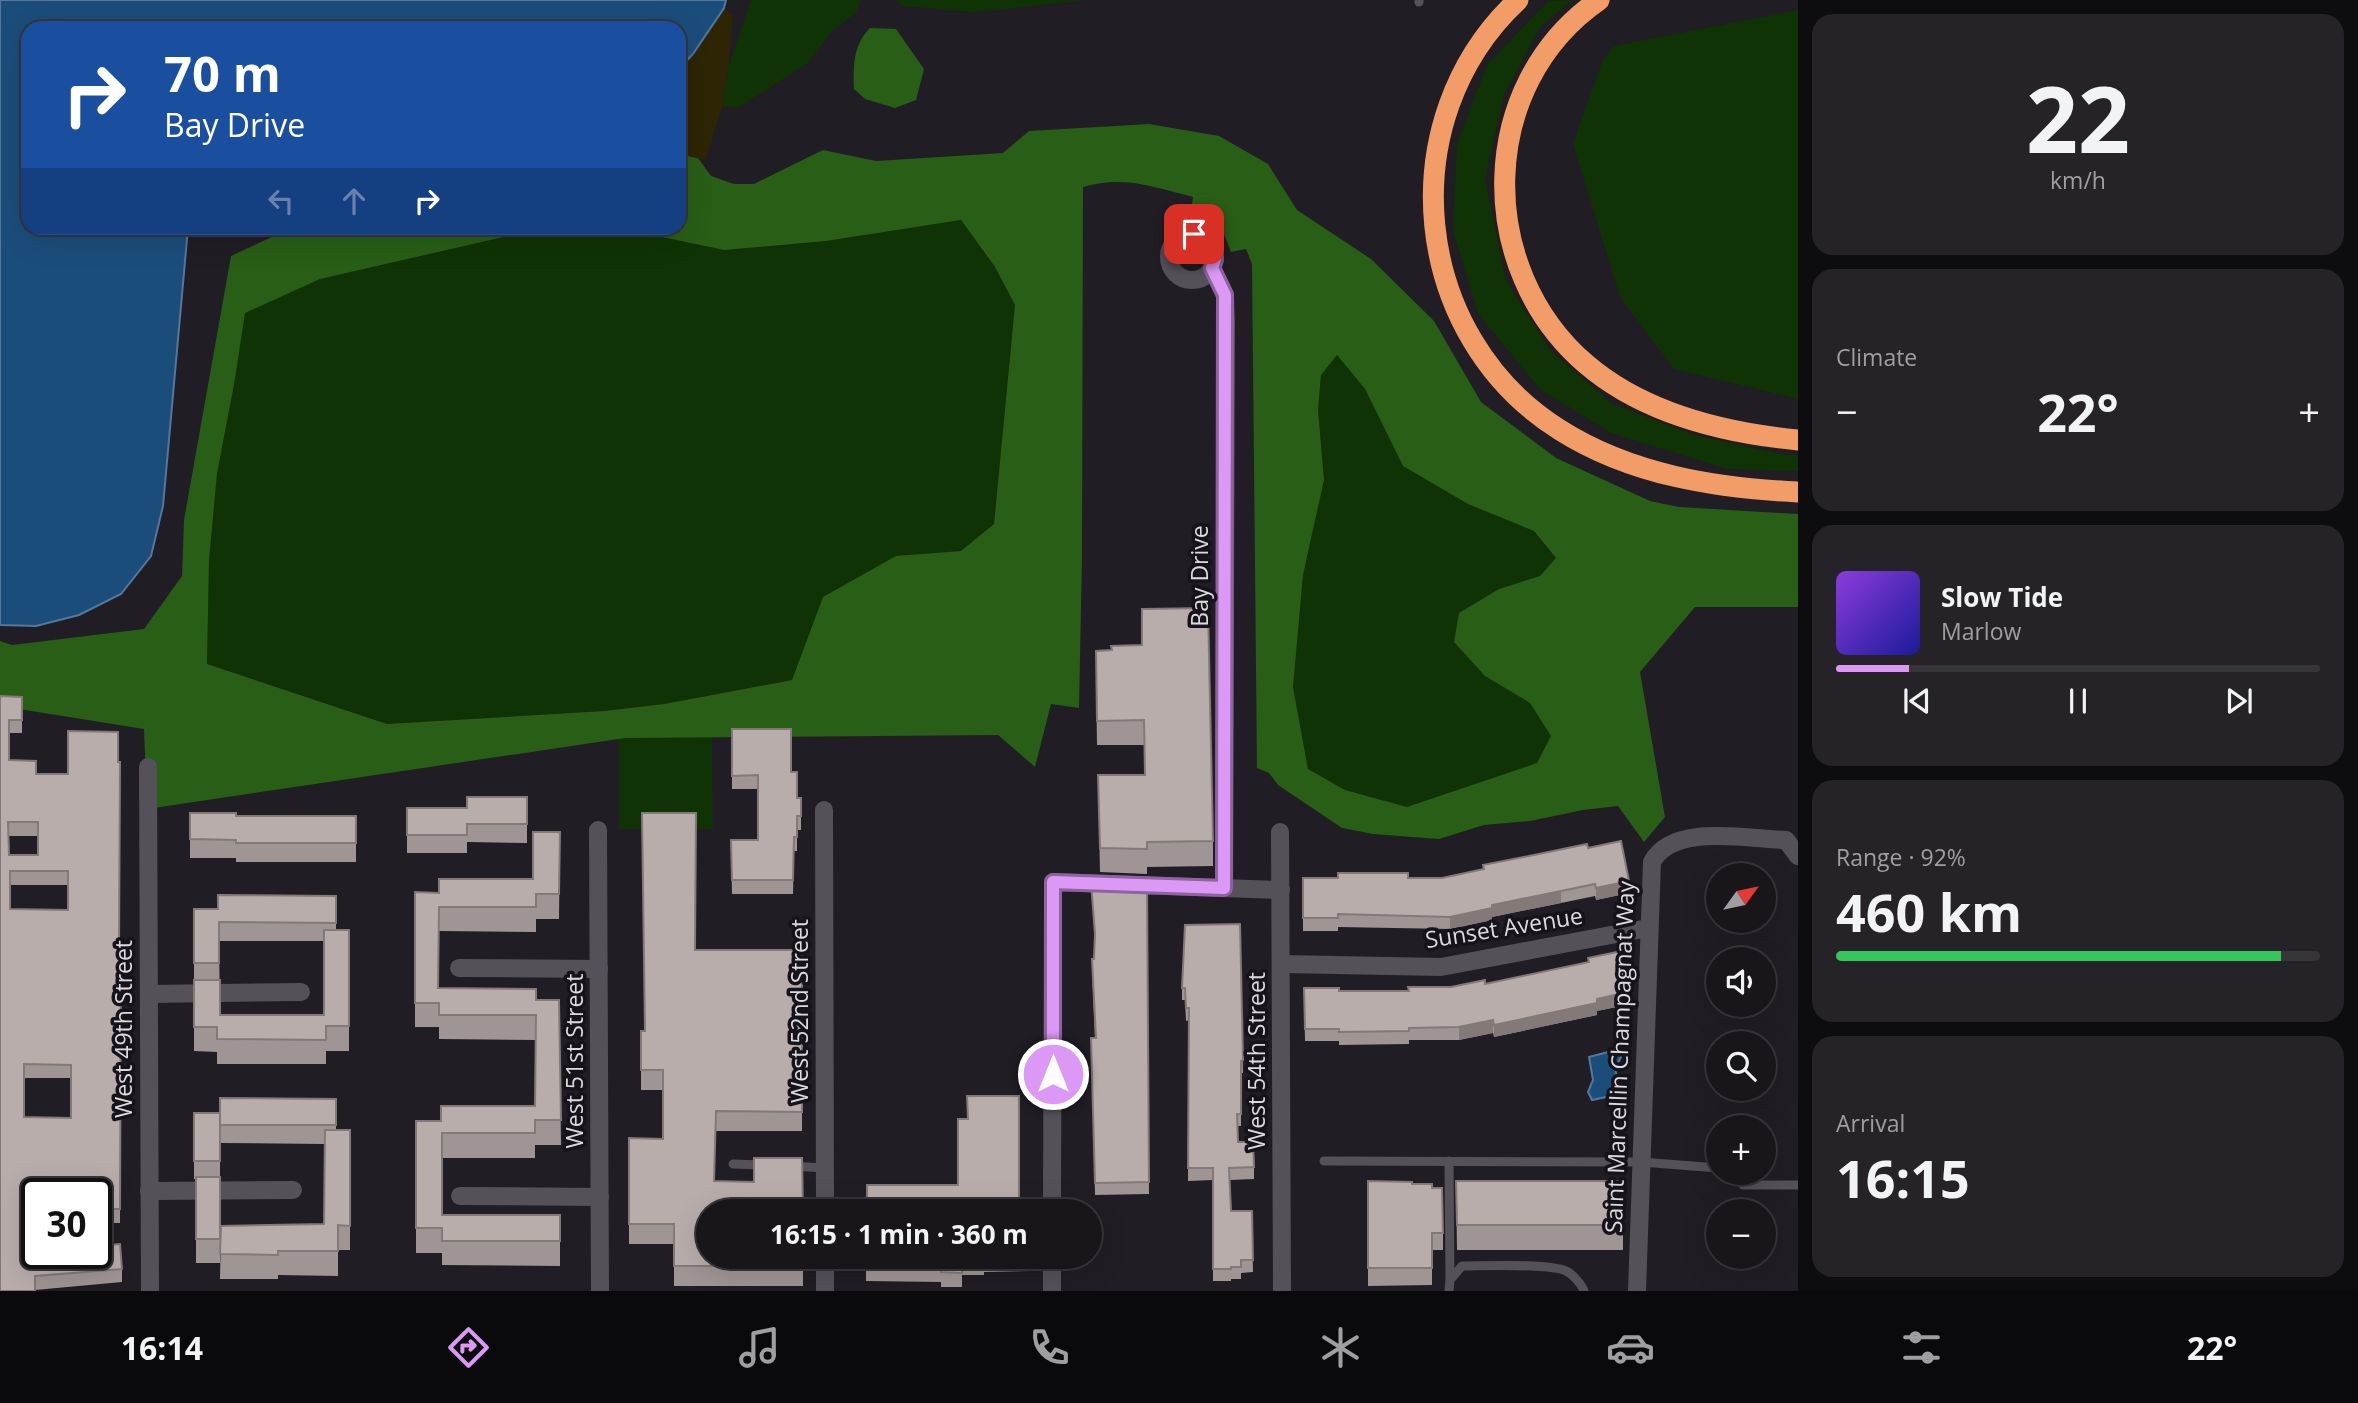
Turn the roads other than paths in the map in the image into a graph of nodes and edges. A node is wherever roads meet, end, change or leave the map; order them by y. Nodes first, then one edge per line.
1 (1518, 0) edge
2 (1599, 0) edge
3 (1212, 268) dead end
4 (1798, 440) edge
5 (1798, 492) edge
6 (148, 767) dead end
7 (824, 810) dead end
8 (598, 830) dead end
9 (1280, 832) dead end
10 (1798, 856) edge
11 (1224, 888) junction
12 (1280, 890) junction
13 (1648, 928) junction
14 (1282, 964) junction
15 (459, 968) dead end
16 (599, 969) junction
17 (301, 992) dead end
18 (149, 993) junction
19 (1324, 1160) dead end
20 (1449, 1161) junction
21 (1641, 1162) junction
22 (733, 1164) dead end
23 (1706, 1167) edge
24 (825, 1168) junction
25 (1776, 1185) edge
26 (1798, 1185) edge
27 (293, 1190) dead end
28 (149, 1191) junction
29 (460, 1196) dead end
30 (600, 1197) junction
31 (825, 1199) edge
32 (1052, 1199) edge
33 (825, 1269) edge
34 (1052, 1269) edge
35 (1450, 1280) junction
36 (150, 1291) edge
37 (600, 1291) edge
38 (825, 1291) edge
39 (1052, 1291) edge
40 (1282, 1291) edge
41 (1450, 1291) edge
42 (1584, 1291) edge
43 (1637, 1291) edge

1 - 5 highway
2 - 4 highway
3 - 11 street, Bay Drive
6 - 18 street, West 49th Street
7 - 24 street, West 52nd Street
8 - 16 street, West 51st Street
9 - 12 street, West 54th Street
10 - 13 street, Saint Marcellin Champagnat Way
11 - 12 street
11 - 32 street
12 - 14 street, West 54th Street
13 - 14 street, Sunset Avenue
13 - 21 street, Saint Marcellin Champagnat Way
14 - 40 street, West 54th Street
15 - 16 street
16 - 30 street, West 51st Street
17 - 18 street
18 - 28 street, West 49th Street
19 - 20 lane
20 - 21 lane
20 - 35 lane
21 - 23 lane
21 - 43 street, Saint Marcellin Champagnat Way
22 - 24 lane
24 - 31 street, West 52nd Street
25 - 26 lane
27 - 28 street
28 - 36 street, West 49th Street
29 - 30 street
30 - 37 street, West 51st Street
33 - 38 street
34 - 39 street
35 - 41 lane
35 - 42 lane

